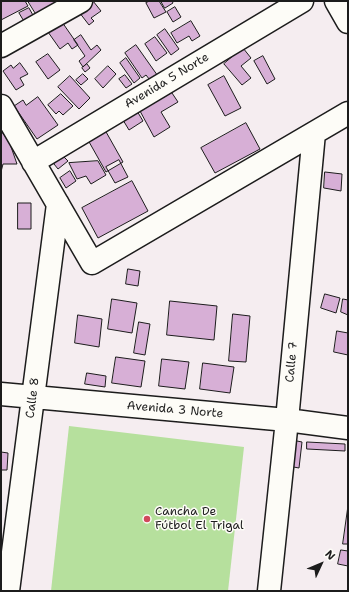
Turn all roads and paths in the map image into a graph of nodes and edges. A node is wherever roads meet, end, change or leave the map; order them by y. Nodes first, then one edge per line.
1 (80, 1) edge
2 (302, 1) edge
3 (336, 1) edge
4 (348, 22) edge
5 (1, 46) edge
6 (1, 108) edge
7 (348, 113) edge
8 (314, 132) junction
9 (33, 162) junction
10 (58, 204) junction
11 (1, 394) edge
12 (33, 398) junction
13 (287, 420) junction
14 (348, 428) edge
15 (8, 591) edge
16 (269, 591) edge

1 - 5 street
2 - 9 street, Avenida 5 Norte
3 - 4 street
6 - 9 street
7 - 8 street
8 - 10 street
8 - 13 street, Calle 7
9 - 10 street
10 - 12 street, Calle 8
11 - 12 street, Avenida 3 Norte
12 - 13 street, Avenida 3 Norte
12 - 15 street, Calle 8
13 - 14 street, Avenida 3 Norte
13 - 16 street, Calle 7

